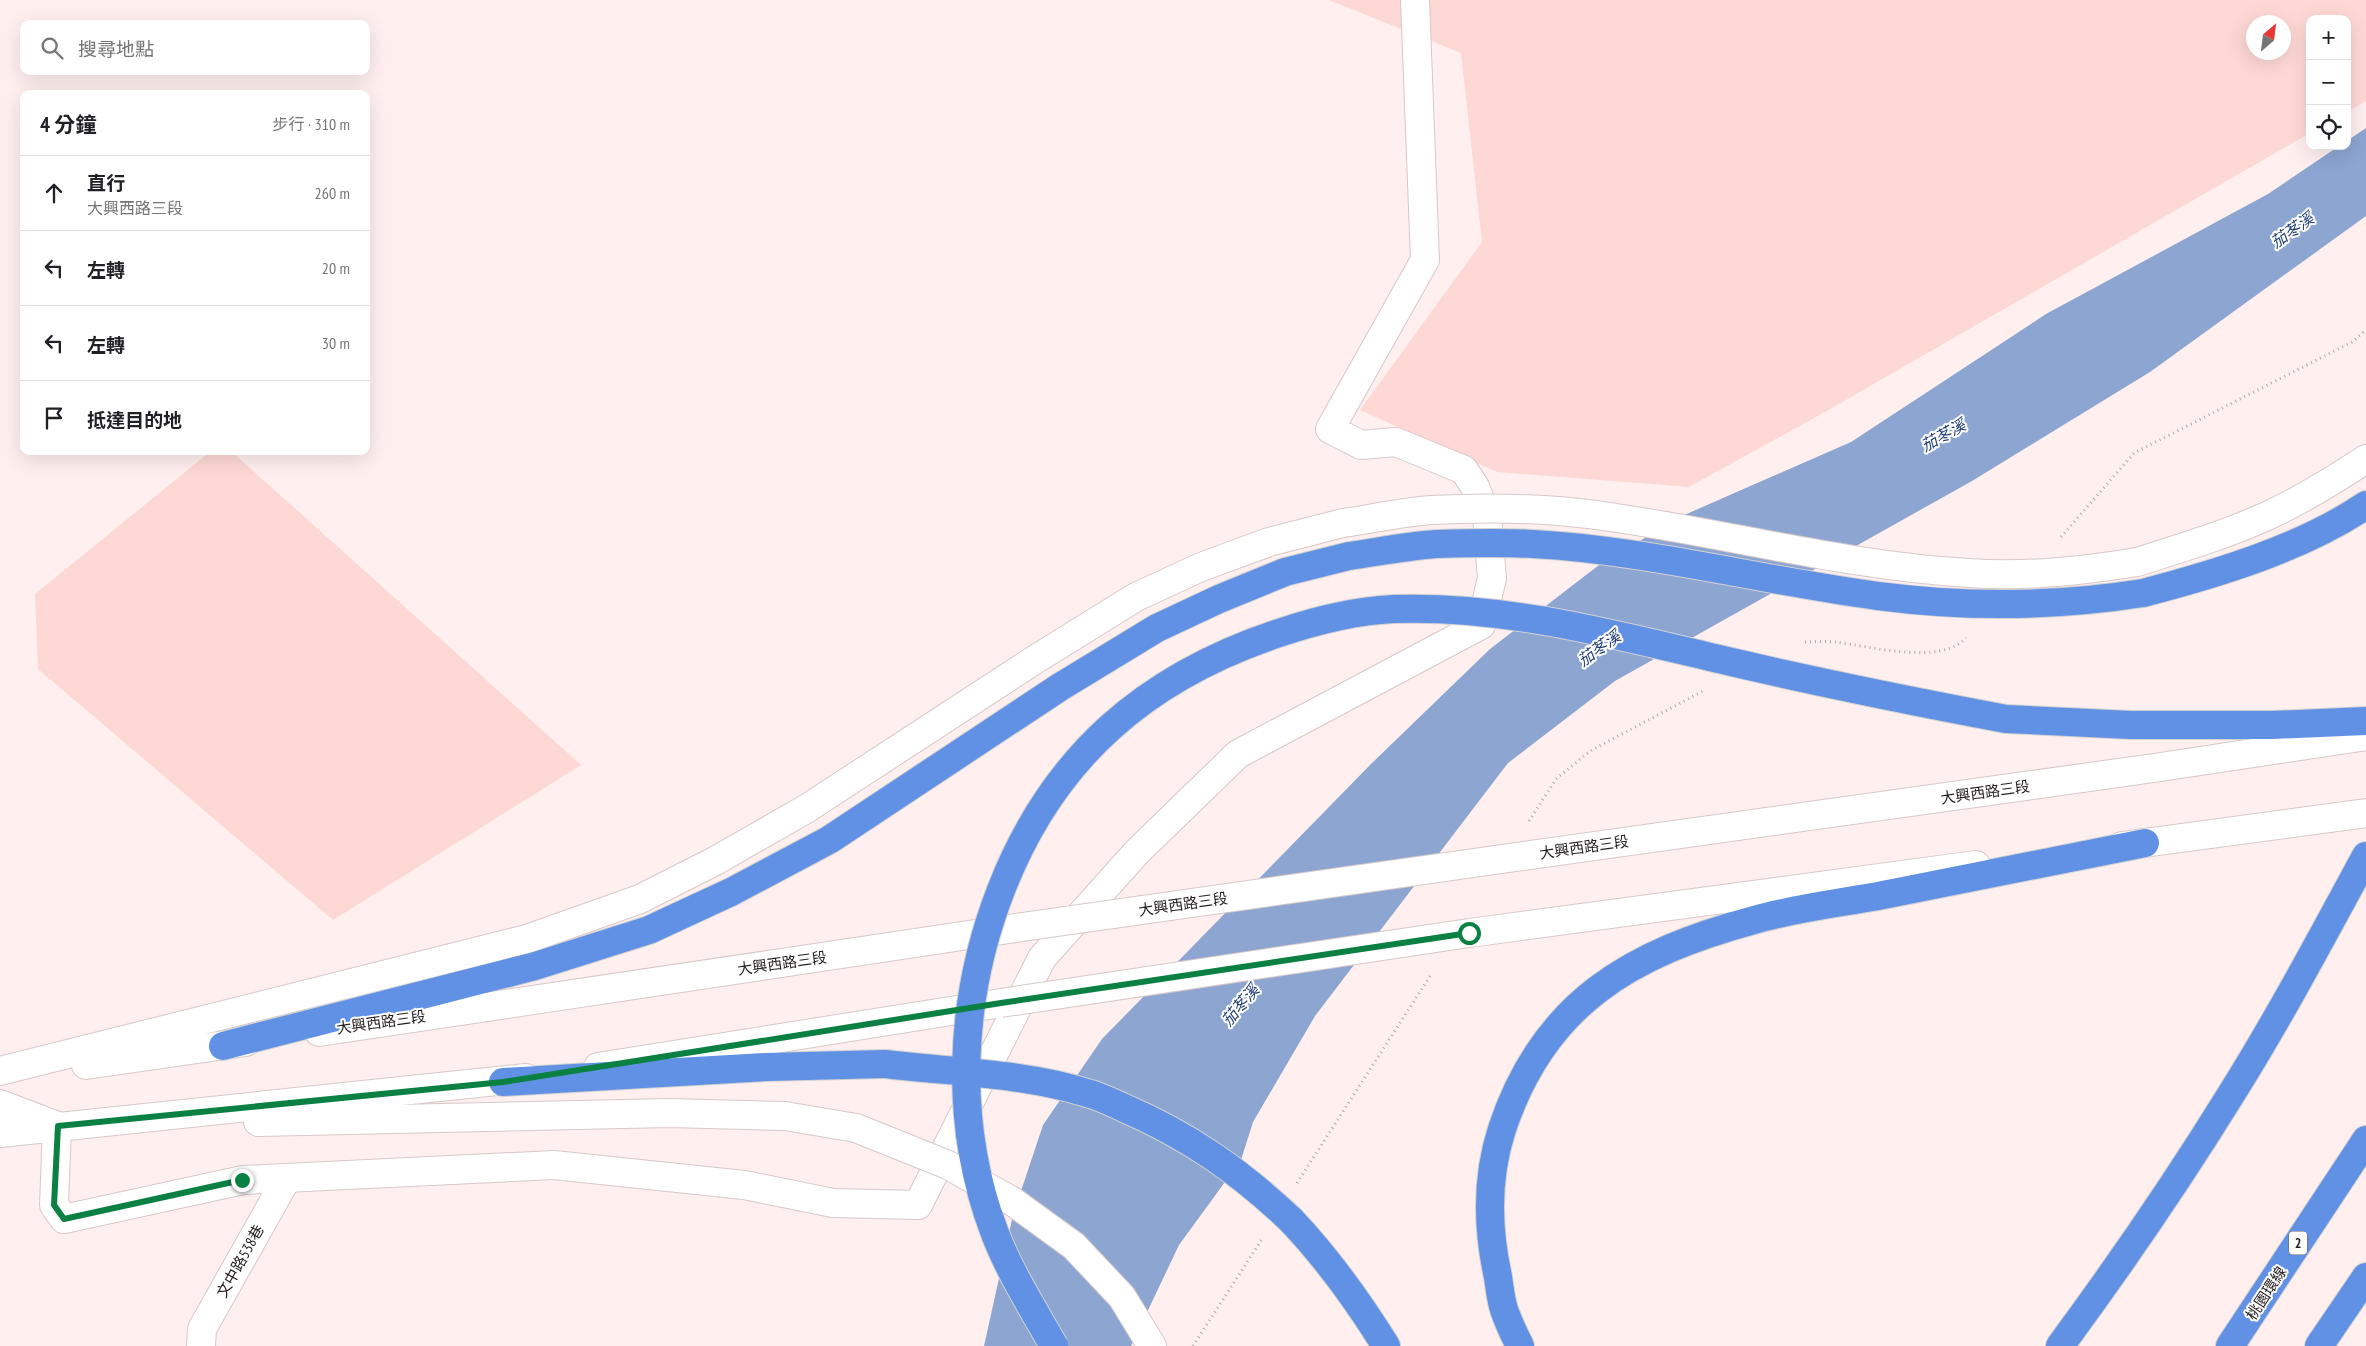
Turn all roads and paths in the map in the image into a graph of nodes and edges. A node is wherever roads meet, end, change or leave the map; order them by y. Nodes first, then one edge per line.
1 (1415, 0) edge
2 (2366, 330) edge
3 (2366, 458) edge
4 (2366, 505) edge
5 (2056, 543) dead end
6 (1972, 632) dead end
7 (1797, 643) dead end
8 (1706, 689) dead end
9 (2366, 721) edge
10 (2366, 736) edge
11 (2366, 813) edge
12 (1524, 829) dead end
13 (2145, 843) junction
14 (2366, 856) edge
15 (1433, 971) dead end
16 (223, 1046) junction
17 (0, 1071) edge
18 (0, 1077) edge
19 (503, 1082) junction
20 (0, 1104) edge
21 (58, 1126) junction
22 (0, 1133) edge
23 (2366, 1140) edge
24 (287, 1178) junction
25 (1294, 1188) dead end
26 (1262, 1238) dead end
27 (2366, 1277) edge
28 (201, 1346) edge
29 (1054, 1346) edge
30 (1152, 1346) edge
31 (1193, 1346) edge
32 (1386, 1346) edge
33 (1520, 1346) edge
34 (2060, 1346) edge
35 (2230, 1346) edge
36 (2319, 1346) edge

1 - 24 street
2 - 5 path
3 - 17 street, bridge
4 - 16 highway, bridge
6 - 7 path
8 - 12 path
9 - 29 highway, bridge
10 - 16 street, 大興西路三段, bridge
11 - 13 street
13 - 19 street, bridge
13 - 33 highway
14 - 34 highway
15 - 25 path
16 - 18 street, 大興西路三段
19 - 21 street
19 - 32 highway, bridge
20 - 21 street
21 - 22 street
21 - 24 street
21 - 30 street, bridge
23 - 35 highway, 桃園環線 / 2
24 - 28 street, 文中路538巷
26 - 31 path
27 - 36 highway

